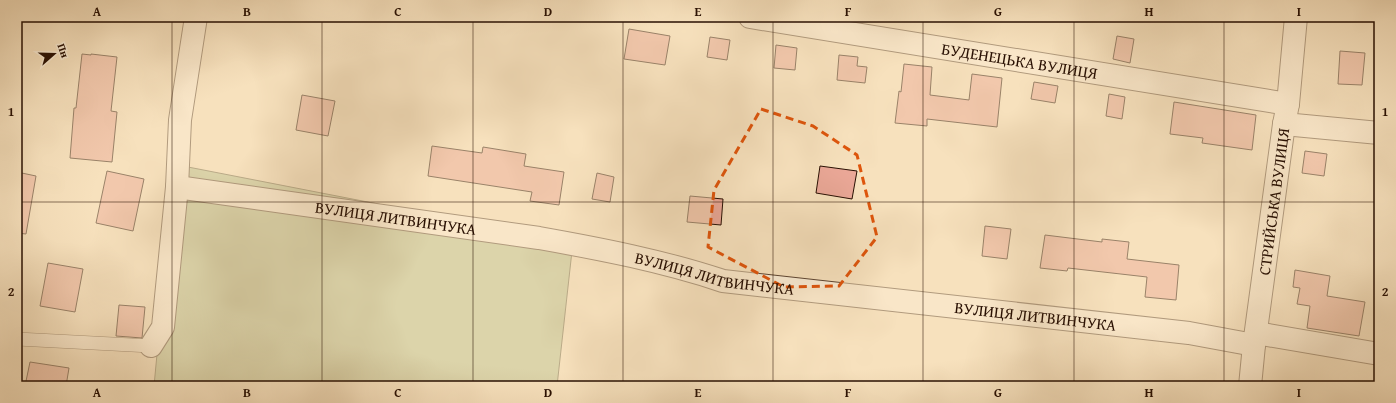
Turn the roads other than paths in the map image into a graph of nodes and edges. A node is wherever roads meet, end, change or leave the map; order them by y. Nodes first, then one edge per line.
1 (196, 17) edge
2 (750, 17) edge
3 (1296, 17) edge
4 (1286, 114) junction
5 (1379, 133) edge
6 (177, 187) junction
7 (17, 339) edge
8 (1255, 339) junction
9 (151, 346) joint
10 (1379, 354) edge
11 (1250, 386) edge

1 - 6 street
2 - 4 street, БУДЕНЕЦЬКА ВУЛИЦЯ
3 - 4 street, СТРИЙСЬКА ВУЛИЦЯ
4 - 5 street, БУДЕНЕЦЬКА ВУЛИЦЯ
4 - 8 street, СТРИЙСЬКА ВУЛИЦЯ
6 - 8 street, ВУЛИЦЯ ЛИТВИНЧУКА
6 - 9 street
7 - 9 lane
8 - 10 street, ВУЛИЦЯ ЛИТВИНЧУКА
8 - 11 street, СТРИЙСЬКА ВУЛИЦЯ

